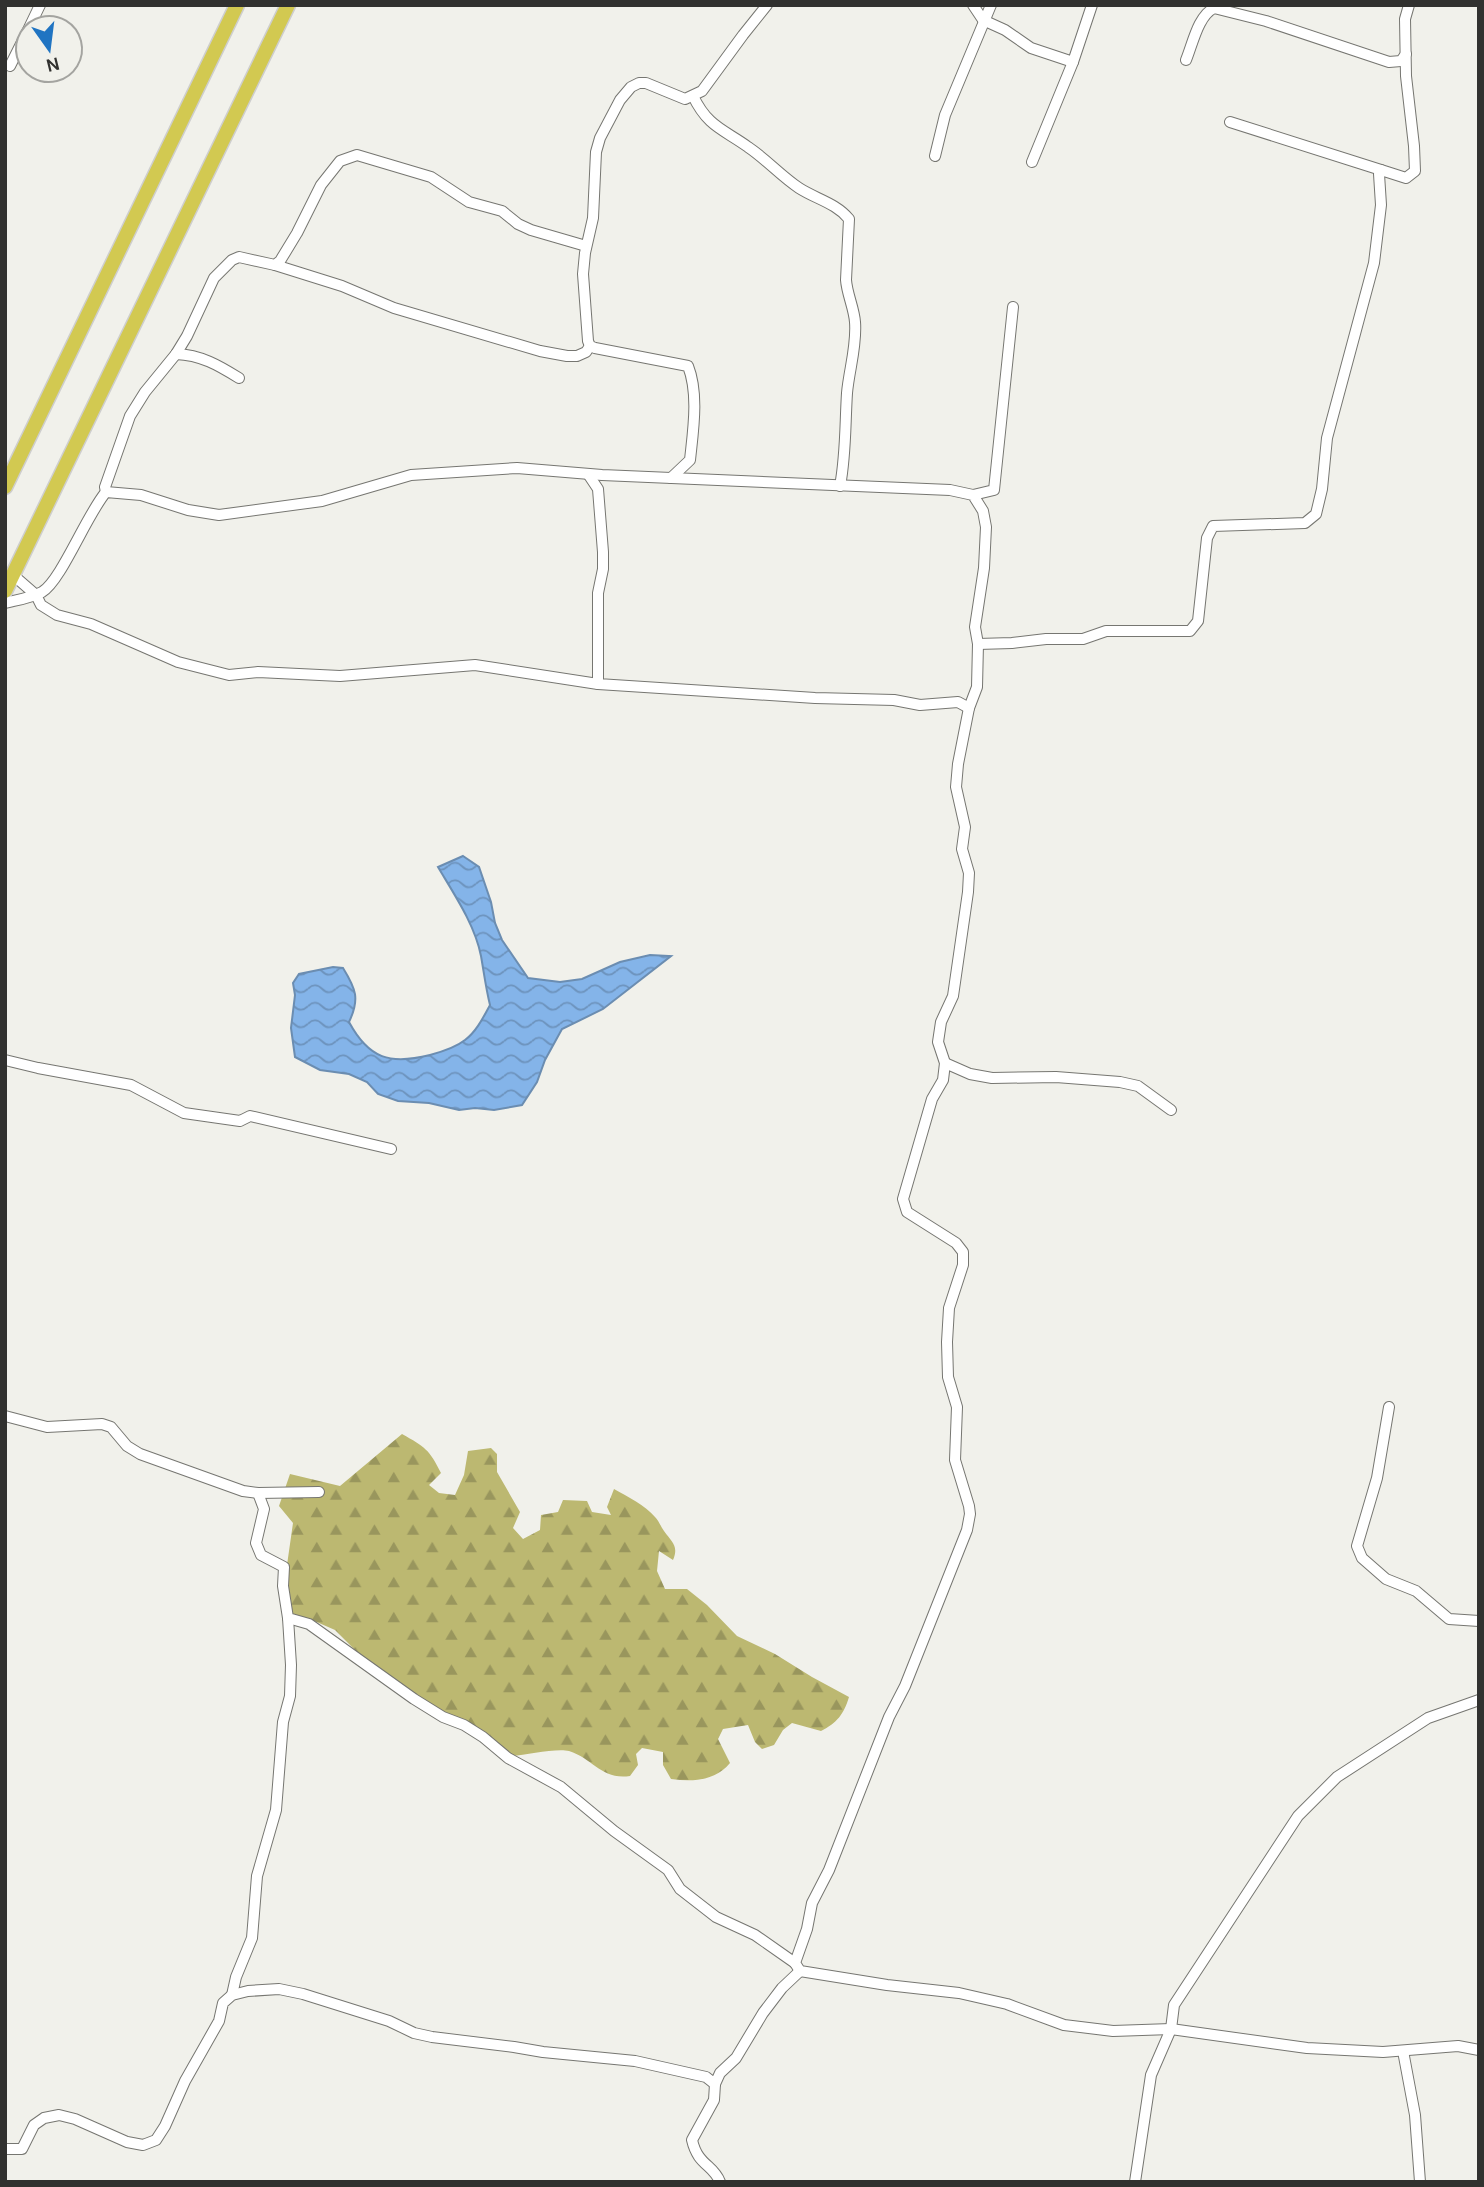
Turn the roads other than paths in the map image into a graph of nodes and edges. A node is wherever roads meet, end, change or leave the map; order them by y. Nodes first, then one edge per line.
1 (237, 5) edge
2 (288, 5) edge
3 (767, 5) edge
4 (973, 5) edge
5 (991, 5) edge
6 (1092, 5) edge
7 (1409, 5) edge
8 (983, 20) junction
9 (1406, 54) junction
10 (14, 58) edge
11 (1186, 60) dead end
12 (1073, 62) junction
13 (10, 66) dead end
14 (694, 96) junction
15 (1230, 122) dead end
16 (935, 156) dead end
17 (1032, 162) dead end
18 (1381, 170) junction
19 (586, 246) junction
20 (275, 265) junction
21 (1013, 307) dead end
22 (590, 346) junction
23 (176, 354) junction
24 (239, 379) dead end
25 (588, 474) junction
26 (671, 478) junction
27 (839, 486) junction
28 (5, 487) edge
29 (106, 492) junction
30 (973, 495) junction
31 (13, 575) junction
32 (5, 591) edge
33 (36, 594) junction
34 (5, 603) edge
35 (978, 644) junction
36 (598, 684) junction
37 (969, 708) junction
38 (5, 1060) edge
39 (946, 1063) junction
40 (1171, 1110) dead end
41 (391, 1149) dead end
42 (1389, 1407) dead end
43 (5, 1416) edge
44 (319, 1492) dead end
45 (258, 1493) junction
46 (288, 1618) junction
47 (1479, 1620) edge
48 (1479, 1700) edge
49 (797, 1967) junction
50 (232, 1995) junction
51 (1171, 2029) junction
52 (1479, 2050) edge
53 (1403, 2051) junction
54 (715, 2084) junction
55 (5, 2149) edge
56 (720, 2182) edge
57 (1135, 2182) edge
58 (1420, 2182) edge

1 - 28 highway
2 - 31 highway
3 - 14 street
4 - 8 street
5 - 8 street
6 - 12 street
7 - 9 street
8 - 12 street
8 - 16 street
9 - 11 street
9 - 18 street
10 - 13 street
12 - 17 street
14 - 19 street
14 - 27 street
15 - 18 street
18 - 35 street
19 - 20 street
19 - 22 street
20 - 22 street
20 - 23 street
21 - 30 street
22 - 26 street
23 - 24 street
23 - 29 street
25 - 26 street
25 - 29 street
25 - 36 street
26 - 27 street
27 - 30 street
29 - 33 street
30 - 35 street
31 - 32 highway
31 - 33 street
33 - 34 street
33 - 36 street
35 - 37 street
36 - 37 street
37 - 39 street
38 - 41 street
39 - 40 street
39 - 49 street
42 - 47 street
43 - 45 street
44 - 45 street
45 - 46 street
46 - 49 street
46 - 50 street
48 - 51 street
49 - 51 street
49 - 54 street
50 - 54 street
50 - 55 street
51 - 53 street
51 - 57 street
52 - 53 street
53 - 58 street
54 - 56 street

